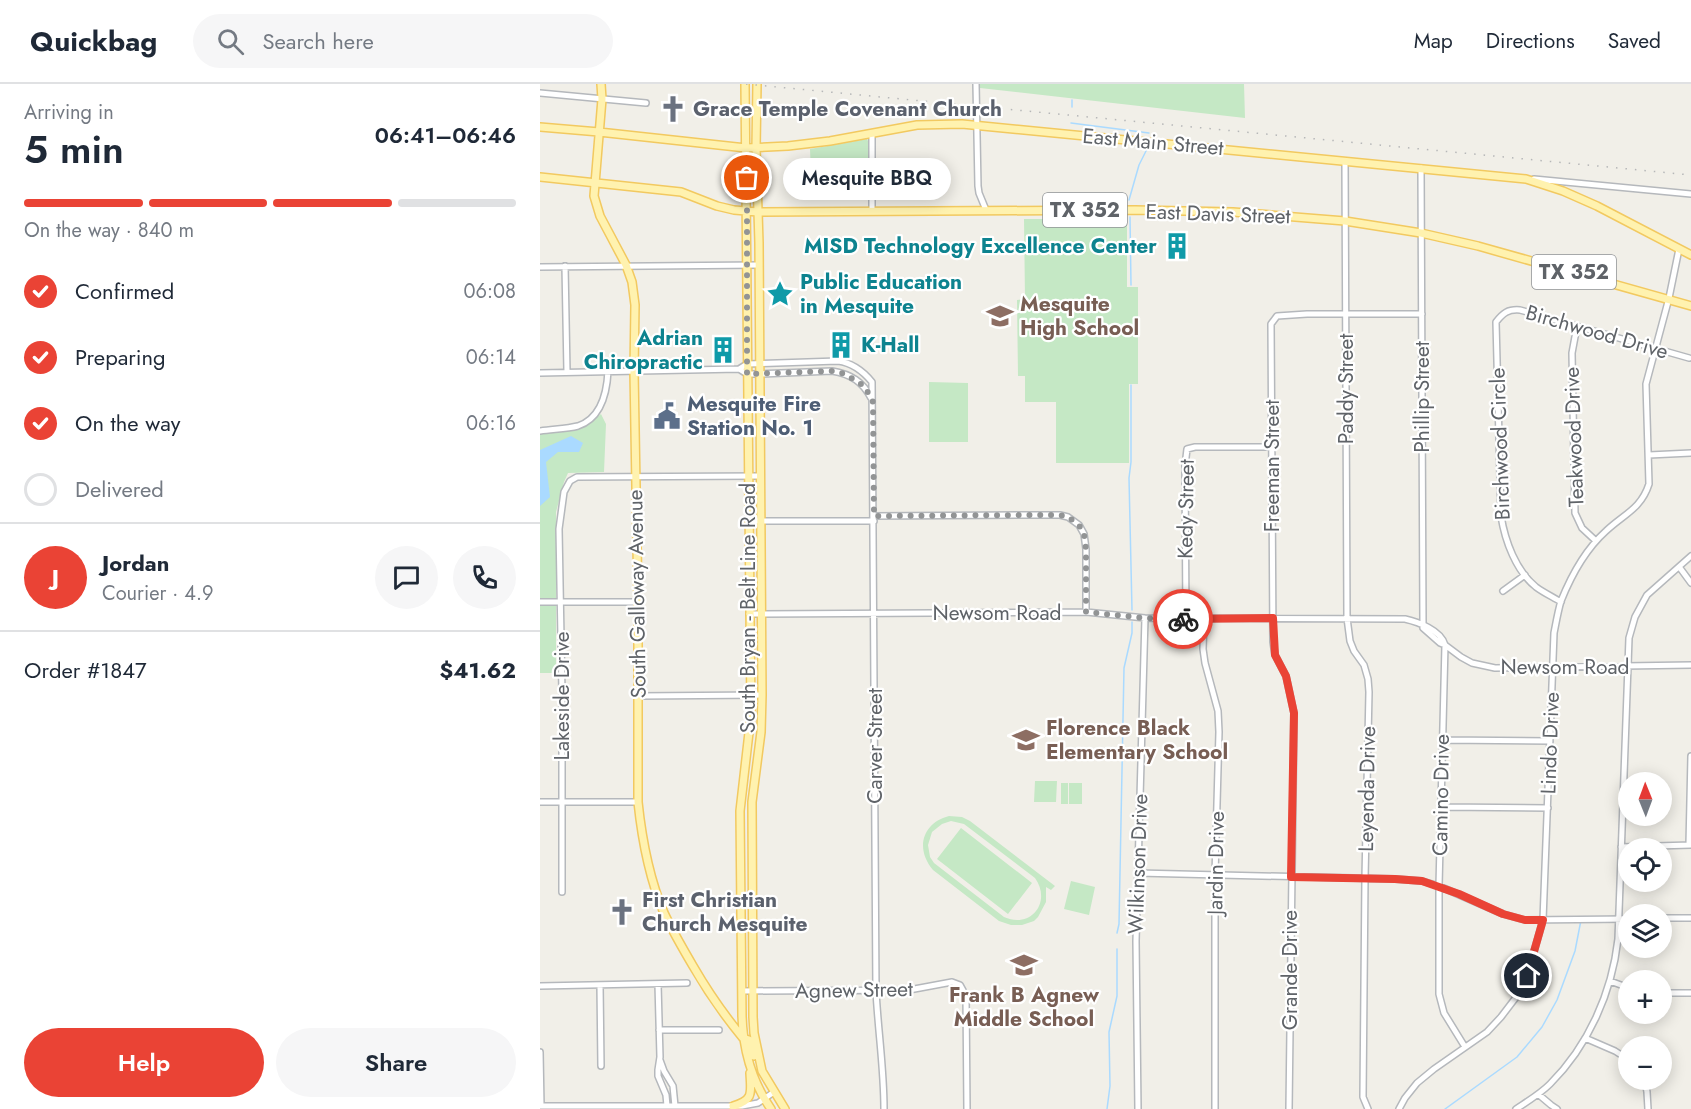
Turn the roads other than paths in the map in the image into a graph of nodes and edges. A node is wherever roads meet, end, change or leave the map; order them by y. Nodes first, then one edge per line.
1 (599, 84) edge
2 (745, 84) edge
3 (757, 84) edge
4 (974, 84) edge
5 (540, 93) edge
6 (602, 99) junction
7 (646, 103) dead end
8 (977, 125) junction
9 (540, 127) edge
10 (599, 132) junction
11 (872, 133) junction
12 (746, 148) junction
13 (756, 148) junction
14 (1345, 161) junction
15 (1421, 168) junction
16 (540, 177) edge
17 (1526, 178) junction
18 (595, 182) junction
19 (1691, 194) edge
20 (872, 210) junction
21 (986, 210) junction
22 (747, 211) junction
23 (758, 212) junction
24 (1345, 221) junction
25 (1421, 233) junction
26 (1679, 249) junction
27 (1691, 255) edge
28 (626, 265) junction
29 (747, 265) junction
30 (759, 265) junction
31 (565, 266) junction
32 (540, 267) edge
33 (1669, 298) junction
34 (1691, 306) edge
35 (1506, 312) joint
36 (1345, 314) junction
37 (1422, 314) junction
38 (1577, 326) junction
39 (1655, 348) junction
40 (1689, 358) dead end
41 (747, 364) junction
42 (759, 364) junction
43 (739, 369) junction
44 (608, 371) junction
45 (634, 371) junction
46 (567, 372) junction
47 (540, 373) edge
48 (747, 374) junction
49 (759, 374) junction
50 (873, 402) junction
51 (748, 420) junction
52 (759, 420) junction
53 (540, 431) edge
54 (1272, 447) junction
55 (1691, 453) edge
56 (1648, 455) junction
57 (635, 476) junction
58 (748, 476) junction
59 (760, 476) junction
60 (874, 518) junction
61 (748, 521) junction
62 (760, 521) junction
63 (1596, 541) junction
64 (1691, 556) edge
65 (749, 562) junction
66 (760, 562) junction
67 (1680, 568) junction
68 (1525, 575) junction
69 (1691, 583) edge
70 (1503, 591) dead end
71 (540, 602) edge
72 (561, 602) junction
73 (638, 602) junction
74 (1561, 602) junction
75 (1086, 612) junction
76 (874, 613) junction
77 (749, 614) junction
78 (761, 614) junction
79 (1145, 618) junction
80 (1273, 618) junction
81 (1347, 618) junction
82 (1186, 619) junction
83 (1204, 619) junction
84 (1423, 626) junction
85 (1445, 645) junction
86 (1691, 665) edge
87 (1627, 666) junction
88 (1552, 668) junction
89 (750, 695) junction
90 (762, 695) junction
91 (639, 696) junction
92 (1442, 740) junction
93 (1550, 741) junction
94 (1691, 756) edge
95 (540, 802) edge
96 (562, 802) junction
97 (638, 802) junction
98 (1441, 807) junction
99 (1548, 808) junction
100 (1621, 838) edge
101 (1690, 845) edge
102 (1672, 846) edge
103 (1138, 873) junction
104 (1215, 875) junction
105 (1291, 877) junction
106 (1365, 878) junction
107 (1439, 886) junction
108 (562, 892) dead end
109 (1672, 918) edge
110 (1691, 918) edge
111 (1618, 919) edge
112 (1543, 920) junction
113 (740, 927) junction
114 (753, 927) junction
115 (1618, 934) edge
116 (1610, 981) junction
117 (687, 983) dead end
118 (658, 984) junction
119 (1618, 984) edge
120 (600, 985) junction
121 (540, 986) edge
122 (742, 991) junction
123 (753, 991) junction
124 (876, 991) junction
125 (1672, 993) edge
126 (1691, 993) edge
127 (742, 1013) junction
128 (725, 1016) junction
129 (659, 1030) junction
130 (718, 1030) dead end
131 (743, 1038) junction
132 (1585, 1038) junction
133 (1465, 1047) junction
134 (540, 1052) edge
135 (1618, 1053) edge
136 (660, 1057) junction
137 (748, 1065) junction
138 (601, 1066) dead end
139 (762, 1071) junction
140 (1646, 1090) edge
141 (774, 1092) junction
142 (1538, 1094) junction
143 (764, 1099) junction
144 (541, 1106) edge
145 (667, 1106) junction
146 (675, 1106) junction
147 (733, 1106) junction
148 (642, 1107) edge
149 (719, 1107) edge
150 (771, 1109) edge
151 (784, 1109) edge
152 (884, 1109) edge
153 (967, 1109) edge
154 (1138, 1109) edge
155 (1215, 1109) edge
156 (1289, 1109) edge
157 (1368, 1109) edge
158 (1399, 1109) edge
159 (1516, 1109) edge
160 (1557, 1109) edge
161 (1648, 1109) edge

1 - 6 main road, South Galloway Avenue
2 - 12 main road, South Bryan - Belt Line Road
3 - 13 main road, South Bryan - Belt Line Road
4 - 8 street
4 - 8 street
5 - 6 street
6 - 7 street
6 - 10 main road, South Galloway Avenue
8 - 11 main road, East Main Street
8 - 14 main road, East Main Street
8 - 21 street
9 - 10 main road, East Main Street
10 - 12 main road, East Main Street
10 - 18 main road, South Galloway Avenue
11 - 13 main road, East Main Street
11 - 20 street
12 - 13 main road, East Main Street
12 - 22 main road, South Bryan - Belt Line Road
13 - 23 main road, South Bryan - Belt Line Road
14 - 15 main road, East Main Street
14 - 24 street, Paddy Street
15 - 17 main road, East Main Street
15 - 25 street, Phillip Street
16 - 18 main road, TX 352
17 - 19 street
17 - 26 main road, East Main Street
18 - 22 main road, East Davis Street / TX 352
18 - 28 main road, South Galloway Avenue
20 - 21 main road, East Davis Street / TX 352
20 - 23 main road, East Davis Street / TX 352
21 - 24 main road, East Davis Street / TX 352
22 - 23 main road, East Davis Street / TX 352
22 - 29 main road, South Bryan - Belt Line Road
23 - 30 main road, South Bryan - Belt Line Road
24 - 25 main road, East Davis Street / TX 352
24 - 36 street, Paddy Street
25 - 33 main road, East Davis Street / TX 352
25 - 37 street, Phillip Street
26 - 27 main road, East Main Street
26 - 33 street, Lindo Drive
28 - 29 street
28 - 31 street
28 - 45 main road, South Galloway Avenue
29 - 30 street
29 - 41 main road, South Bryan - Belt Line Road
30 - 42 main road, South Bryan - Belt Line Road
31 - 32 street
31 - 46 street
33 - 34 main road, East Davis Street / TX 352
33 - 39 street, Lindo Drive
35 - 38 street, Birchwood Drive
35 - 68 street, Birchwood Circle
36 - 37 street
36 - 54 street, Freeman Street
36 - 81 street, Paddy Street
37 - 84 street, Phillip Street
38 - 39 street, Birchwood Drive
38 - 63 street, Teakwood Drive
39 - 40 street, Birchwood Drive
39 - 56 street, Lindo Drive
41 - 42 street
41 - 43 street
41 - 48 main road, South Bryan - Belt Line Road
42 - 49 main road, South Bryan - Belt Line Road
42 - 50 street, Carver Street
43 - 45 street
43 - 48 street
44 - 45 street
44 - 46 street
44 - 53 street
45 - 57 main road, South Galloway Avenue
46 - 47 street
48 - 49 street
48 - 51 main road, South Bryan - Belt Line Road
49 - 50 street
49 - 52 main road, South Bryan - Belt Line Road
50 - 60 street, Carver Street
51 - 52 main road
51 - 58 main road, South Bryan - Belt Line Road
52 - 59 main road, South Bryan - Belt Line Road
54 - 80 street, Freeman Street
54 - 82 street, Kedy Street
55 - 56 street
56 - 63 street, Lindo Drive
57 - 58 street
57 - 72 street, Lakeside Drive
57 - 73 main road, South Galloway Avenue
58 - 59 street
58 - 61 main road, South Bryan - Belt Line Road
59 - 62 main road, South Bryan - Belt Line Road
60 - 62 street
60 - 75 street
60 - 76 street, Carver Street
61 - 62 street
61 - 65 main road, South Bryan - Belt Line Road
62 - 66 main road, South Bryan - Belt Line Road
63 - 74 street, Lindo Drive
64 - 67 street
65 - 66 main road
65 - 77 main road, South Bryan - Belt Line Road
66 - 78 main road, South Bryan - Belt Line Road
67 - 69 street
67 - 87 street
68 - 70 street
68 - 74 street, Birchwood Circle
71 - 72 street
72 - 73 street
72 - 96 street, Lakeside Drive
73 - 91 main road, South Galloway Avenue
74 - 88 street, Lindo Drive
75 - 76 street, Newsom Road
75 - 79 street, Newsom Road
76 - 78 street, Newsom Road
76 - 124 street, Carver Street
77 - 78 street, Newsom Road
77 - 89 main road, South Bryan - Belt Line Road
78 - 90 main road, South Bryan - Belt Line Road
79 - 82 street, Newsom Road
79 - 103 street, Wilkinson Drive
80 - 81 street, Newsom Road
80 - 83 street, Newsom Road
80 - 105 street, Grande Drive
81 - 84 street, Newsom Road
81 - 106 street, Leyenda Drive
82 - 83 street, Newsom Road
83 - 104 street, Jardin Drive
84 - 85 street, Newsom Road
85 - 88 street, Newsom Road
85 - 92 street, Camino Drive
86 - 87 street, Newsom Road
87 - 88 street, Newsom Road
87 - 100 street
88 - 93 street, Lindo Drive
89 - 90 street
89 - 91 street
89 - 113 main road, South Bryan - Belt Line Road
90 - 114 main road, South Bryan - Belt Line Road
91 - 97 main road, South Galloway Avenue
92 - 93 street
92 - 98 street, Camino Drive
93 - 99 street, Lindo Drive
94 - 101 street
95 - 96 street
96 - 97 street
96 - 108 street, Lakeside Drive
97 - 128 main road, South Galloway Avenue
98 - 99 street
98 - 107 street, Camino Drive
99 - 112 street, Lindo Drive
101 - 102 street
103 - 104 street
103 - 154 street, Wilkinson Drive
104 - 105 street
104 - 155 street, Jardin Drive
105 - 106 street
105 - 156 street, Grande Drive
106 - 107 street
106 - 157 street, Leyenda Drive
107 - 112 street
107 - 133 street, Camino Drive
109 - 110 street
111 - 112 street
112 - 133 street, Lindo Drive
113 - 114 main road
113 - 122 main road, South Bryan - Belt Line Road
114 - 123 main road, South Bryan - Belt Line Road
115 - 116 street
116 - 119 street
116 - 132 street
117 - 118 street
118 - 120 street
118 - 129 street
120 - 121 street
120 - 138 street
122 - 123 street, Agnew Street
122 - 127 main road, South Bryan - Belt Line Road
123 - 124 street, Agnew Street
123 - 139 main road, South Bryan - Belt Line Road
124 - 152 street, Carver Street
124 - 153 street, Agnew Street
125 - 126 street
127 - 128 main road
127 - 131 main road, South Bryan - Belt Line Road
128 - 131 main road, South Galloway Avenue
129 - 130 street
129 - 136 street
131 - 137 main road, South Bryan - Belt Line Road
131 - 139 main road, South Galloway Avenue
132 - 135 street
132 - 142 street
133 - 158 street, Lindo Drive
134 - 144 street
136 - 145 street
136 - 146 street
137 - 143 main road, South Bryan - Belt Line Road
137 - 147 main road
139 - 141 main road, South Bryan - Belt Line Road
140 - 161 street
141 - 143 street
141 - 151 main road, South Bryan - Belt Line Road
142 - 159 street
142 - 160 street
143 - 147 street
143 - 150 main road, South Bryan - Belt Line Road
144 - 148 street
145 - 146 street
145 - 148 street
146 - 149 street
147 - 149 street

